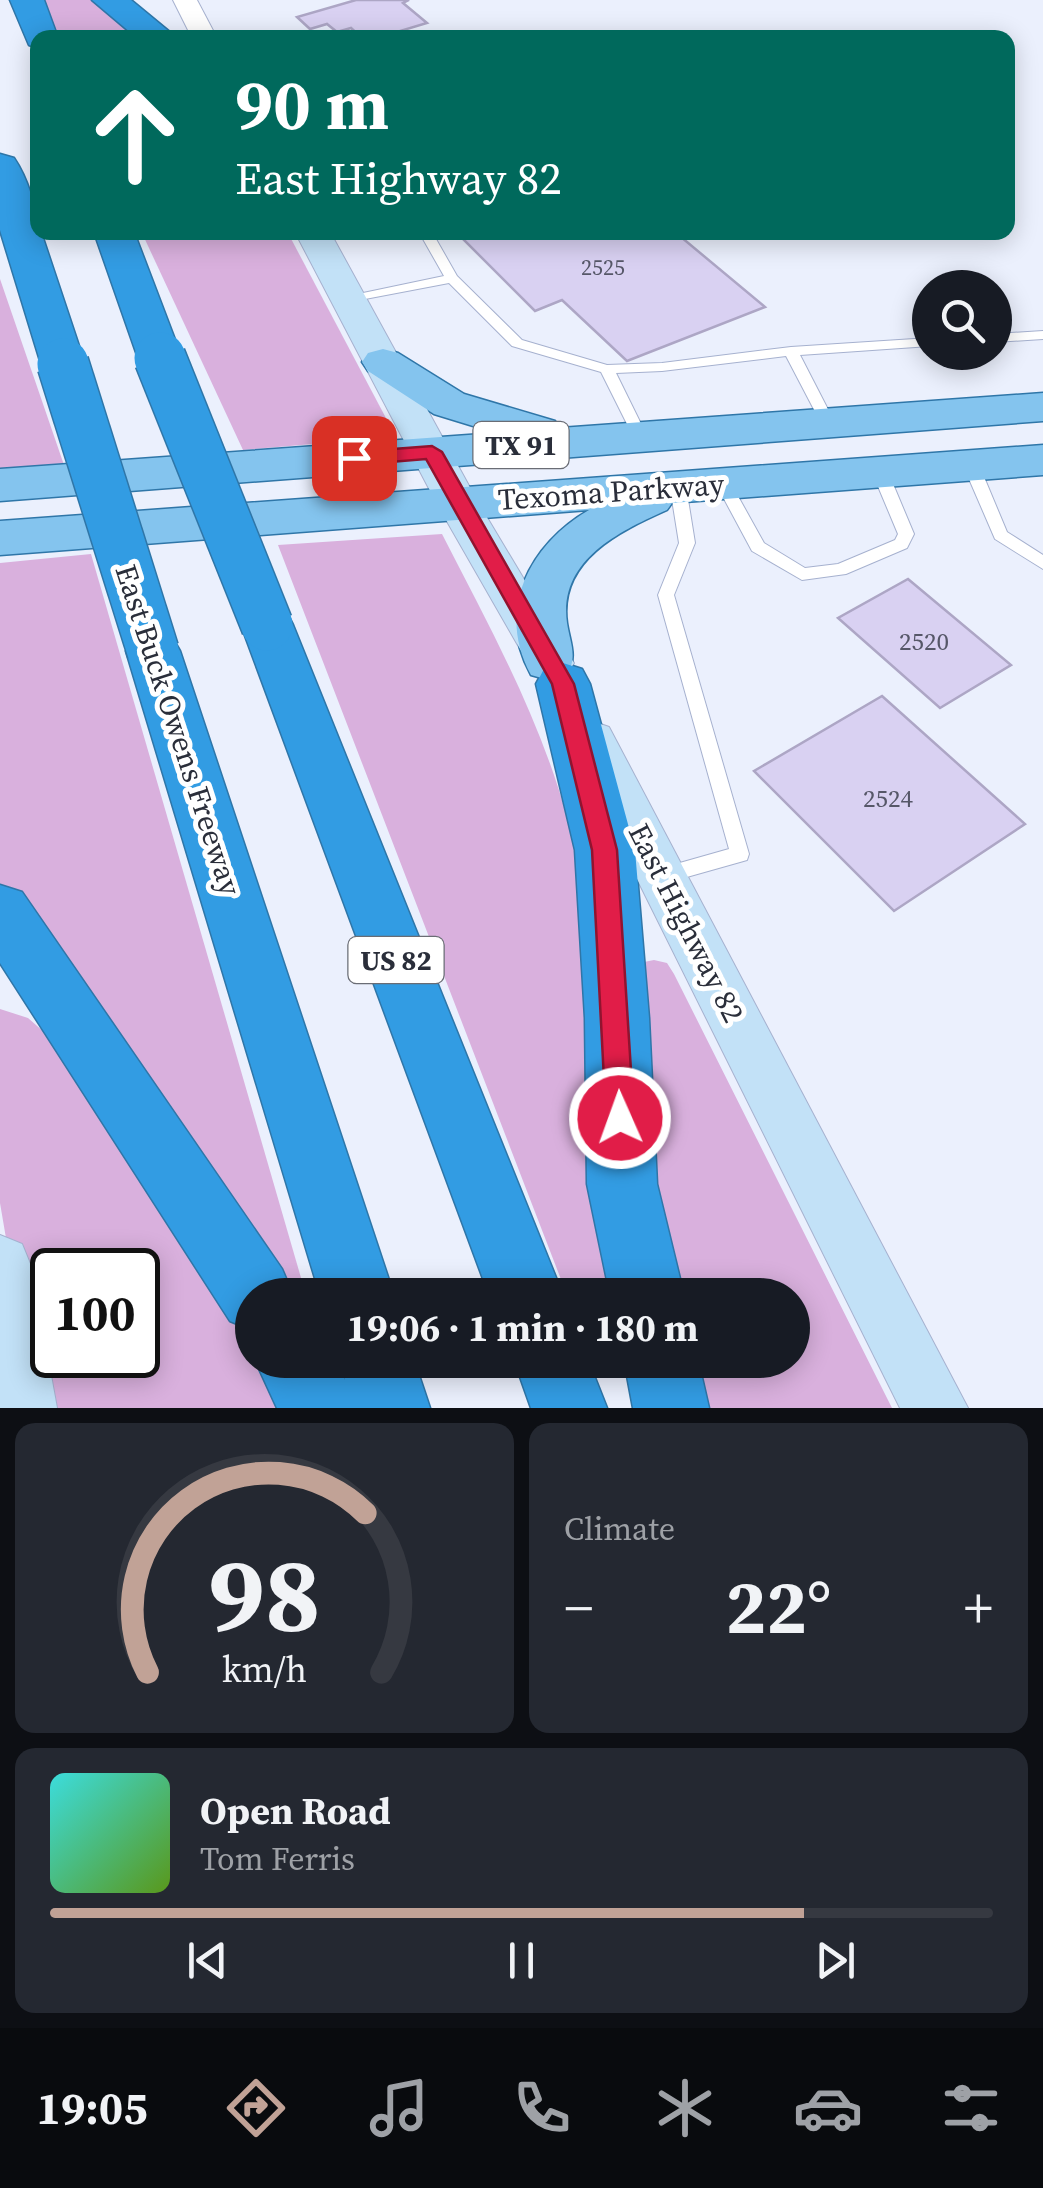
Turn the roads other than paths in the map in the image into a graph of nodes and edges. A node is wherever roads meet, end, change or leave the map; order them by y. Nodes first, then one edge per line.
1 (27, 0) edge
2 (108, 0) edge
3 (185, 0) edge
4 (38, 30) edge
5 (149, 30) edge
6 (200, 30) edge
7 (0, 166) edge
8 (117, 240) edge
9 (316, 240) edge
10 (429, 240) edge
11 (452, 278) junction
12 (349, 300) junction
13 (1043, 334) edge
14 (1012, 337) edge
15 (912, 343) edge
16 (791, 351) junction
17 (383, 362) junction
18 (608, 369) junction
19 (1043, 408) edge
20 (828, 423) junction
21 (640, 436) junction
22 (584, 440) junction
23 (432, 452) junction
24 (1043, 460) edge
25 (971, 465) junction
26 (880, 472) junction
27 (0, 485) edge
28 (701, 486) junction
29 (458, 504) junction
30 (0, 538) edge
31 (1043, 563) edge
32 (556, 672) junction
33 (662, 876) junction
34 (0, 911) edge
35 (245, 1278) edge
36 (352, 1278) edge
37 (519, 1278) edge
38 (642, 1278) edge
39 (1, 1283) edge
40 (302, 1378) edge
41 (383, 1378) edge
42 (558, 1378) edge
43 (665, 1378) edge
44 (24, 1408) edge
45 (319, 1408) edge
46 (392, 1408) edge
47 (569, 1408) edge
48 (671, 1408) edge
49 (936, 1408) edge

1 - 4 highway
2 - 5 highway
3 - 6 street
7 - 36 highway, East Buck Owens Freeway, bridge
8 - 37 highway, US 82, bridge
9 - 12 main road, East Highway 82
10 - 11 lane
11 - 12 lane
11 - 18 lane
12 - 17 main road, East Highway 82
13 - 14 lane
15 - 16 lane
16 - 18 lane
16 - 20 lane
17 - 22 main road
17 - 23 main road, East Highway 82
18 - 21 lane
19 - 20 main road, Texoma Parkway / TX 91
20 - 21 main road, Texoma Parkway / TX 91
21 - 22 main road, Texoma Parkway / TX 91
22 - 23 main road, Texoma Parkway / TX 91
23 - 27 main road, Texoma Parkway / TX 91
23 - 29 main road, East Highway 82
24 - 25 main road, Texoma Parkway / TX 91
25 - 26 main road, Texoma Parkway / TX 91
25 - 31 lane
26 - 28 main road, Texoma Parkway / TX 91
26 - 28 lane
28 - 29 main road, Texoma Parkway / TX 91
28 - 32 main road
28 - 33 lane
29 - 30 main road, Texoma Parkway / TX 91
29 - 32 main road, East Highway 82
32 - 33 main road, East Highway 82
32 - 38 highway
33 - 49 main road, East Highway 82
34 - 35 highway
39 - 44 main road
40 - 45 highway
41 - 46 highway
42 - 47 highway
43 - 48 highway

